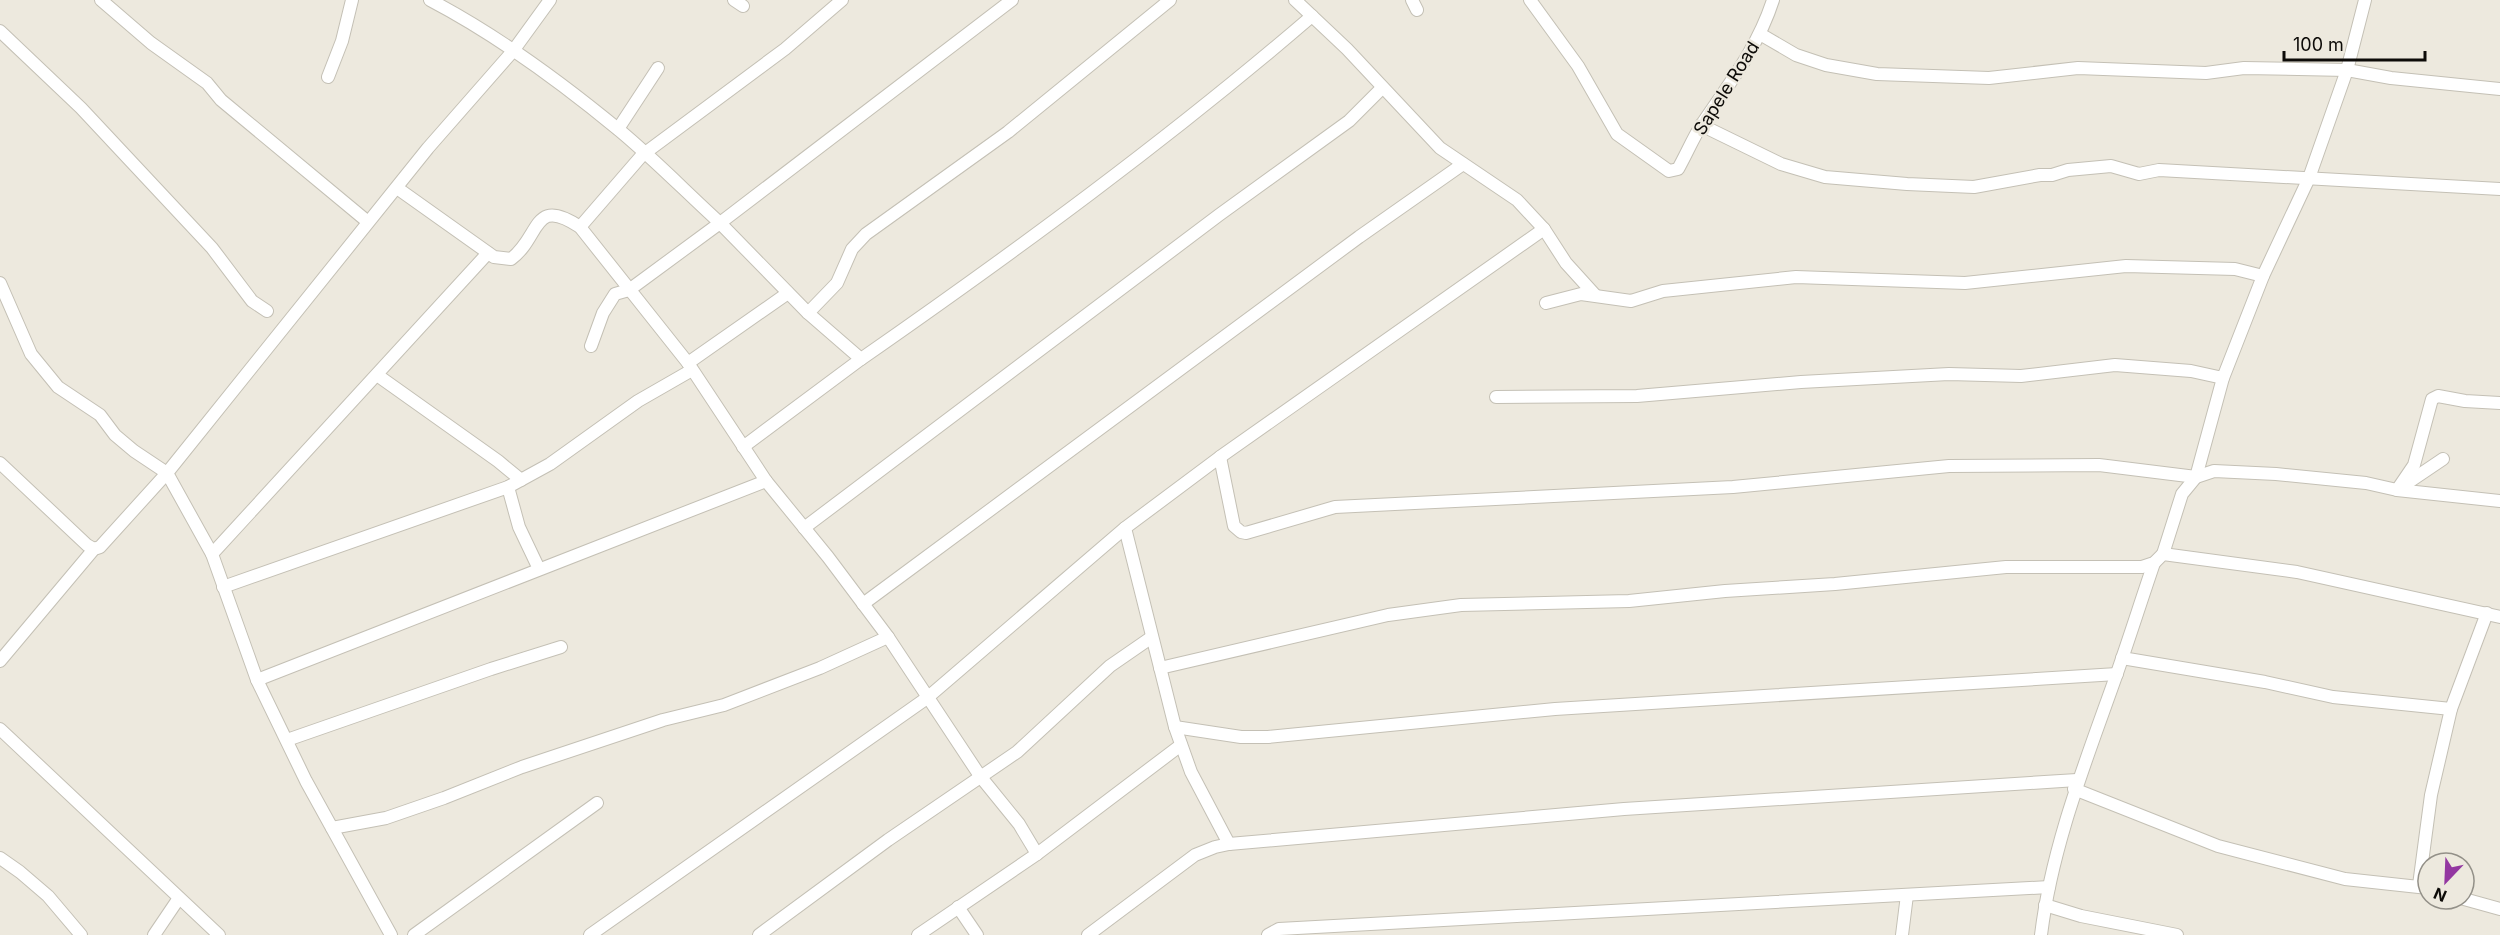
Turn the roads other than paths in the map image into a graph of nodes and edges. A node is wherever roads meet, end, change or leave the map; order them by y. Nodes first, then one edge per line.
1 (100, 0) edge
2 (352, 0) edge
3 (430, 0) edge
4 (550, 0) edge
5 (842, 0) edge
6 (1012, 0) edge
7 (1170, 0) edge
8 (1295, 0) edge
9 (1530, 0) edge
10 (2365, 0) edge
11 (1771, 1) edge
12 (1312, 16) junction
13 (0, 32) edge
14 (1760, 34) junction
15 (513, 51) junction
16 (658, 68) dead end
17 (2347, 70) junction
18 (328, 77) dead end
19 (1382, 88) junction
20 (2500, 89) edge
21 (1701, 125) junction
22 (618, 129) junction
23 (645, 153) junction
24 (1463, 164) junction
25 (2309, 178) junction
26 (397, 188) junction
27 (2500, 189) edge
28 (368, 222) junction
29 (720, 223) junction
30 (580, 227) junction
31 (1544, 229) junction
32 (488, 253) junction
33 (2263, 276) junction
34 (0, 283) edge
35 (629, 290) junction
36 (788, 292) junction
37 (1595, 295) junction
38 (1546, 303) dead end
39 (267, 311) dead end
40 (808, 314) junction
41 (591, 346) dead end
42 (861, 359) junction
43 (690, 366) junction
44 (377, 375) junction
45 (2223, 378) junction
46 (1496, 397) dead end
47 (2500, 403) edge
48 (743, 447) junction
49 (1220, 457) junction
50 (2443, 459) dead end
51 (0, 462) edge
52 (167, 473) junction
53 (2196, 477) junction
54 (521, 480) junction
55 (766, 481) junction
56 (508, 487) junction
57 (2397, 490) junction
58 (2500, 501) edge
59 (804, 528) junction
60 (1125, 528) junction
61 (94, 549) junction
62 (212, 554) junction
63 (2158, 558) junction
64 (539, 569) junction
65 (223, 587) junction
66 (863, 604) junction
67 (2487, 613) junction
68 (2500, 617) edge
69 (888, 637) junction
70 (1152, 637) junction
71 (561, 647) dead end
72 (2122, 658) junction
73 (0, 661) edge
74 (1160, 668) junction
75 (2117, 674) junction
76 (257, 680) junction
77 (927, 698) junction
78 (2451, 709) junction
79 (1175, 727) junction
80 (0, 729) edge
81 (287, 740) junction
82 (1181, 745) junction
83 (980, 776) junction
84 (2076, 785) junction
85 (597, 804) dead end
86 (332, 828) junction
87 (1229, 844) junction
88 (2426, 851) edge
89 (1037, 854) junction
90 (0, 858) edge
91 (2416, 885) edge
92 (2049, 887) junction
93 (1907, 895) junction
94 (179, 898) junction
95 (2476, 902) edge
96 (2045, 905) junction
97 (958, 907) junction
98 (2500, 909) edge
99 (81, 935) edge
100 (154, 935) edge
101 (219, 935) edge
102 (391, 935) edge
103 (414, 935) edge
104 (590, 935) edge
105 (759, 935) edge
106 (918, 935) edge
107 (977, 935) edge
108 (1088, 935) edge
109 (1268, 935) edge
110 (1902, 935) edge
111 (2041, 935) edge
112 (2176, 935) edge

1 - 28 street
2 - 18 street
3 - 15 street
4 - 15 street
5 - 23 street
6 - 29 street
7 - 40 street
8 - 12 street
9 - 21 street, Sapele Road
10 - 17 street
11 - 14 street, Sapele Road
12 - 19 street
12 - 42 street
13 - 39 street
14 - 17 street
14 - 21 street, Sapele Road
15 - 22 street
15 - 26 street
16 - 22 street
17 - 20 street
17 - 25 street
19 - 24 street
19 - 59 street
21 - 25 street
22 - 23 street
23 - 29 street
23 - 30 street
24 - 31 street
24 - 66 street
25 - 27 street
25 - 33 street
26 - 28 street
26 - 32 street
28 - 52 street
29 - 35 street
29 - 36 street
30 - 32 street
30 - 35 street
31 - 37 street
31 - 49 street
32 - 44 street
33 - 37 street
33 - 45 street
34 - 52 street
35 - 41 street
35 - 43 street
36 - 40 street
36 - 43 street
37 - 38 street
40 - 42 street
42 - 48 street
43 - 48 street
43 - 54 street
44 - 54 street
44 - 62 street
45 - 46 street
45 - 53 street
47 - 57 street
48 - 55 street
49 - 53 street
49 - 60 street
50 - 57 street
51 - 61 street
52 - 61 street
52 - 62 street
53 - 57 street
53 - 63 street
54 - 56 street
55 - 59 street
55 - 64 street
56 - 64 street
56 - 65 street
57 - 58 street
59 - 66 street
60 - 70 street
60 - 77 street
61 - 73 street
62 - 65 street
63 - 67 street
63 - 72 street
63 - 74 street
64 - 76 street
65 - 76 street
66 - 69 street
67 - 68 street
67 - 78 street
69 - 77 street
69 - 86 street
70 - 74 street
70 - 83 street
71 - 81 street
72 - 75 street
72 - 78 street
74 - 79 street
75 - 79 street
75 - 84 street
76 - 81 street
77 - 83 street
77 - 104 street
78 - 88 street
79 - 82 street
80 - 94 street
81 - 86 street
82 - 87 street
82 - 89 street
83 - 89 street
83 - 105 street
84 - 87 street
84 - 91 street
84 - 92 street
85 - 103 street
86 - 102 street
87 - 108 street
89 - 97 street
90 - 99 street
92 - 93 street
92 - 96 street
93 - 109 street
93 - 110 street
94 - 100 street
94 - 101 street
95 - 98 street
96 - 111 street
96 - 112 street
97 - 106 street
97 - 107 street

